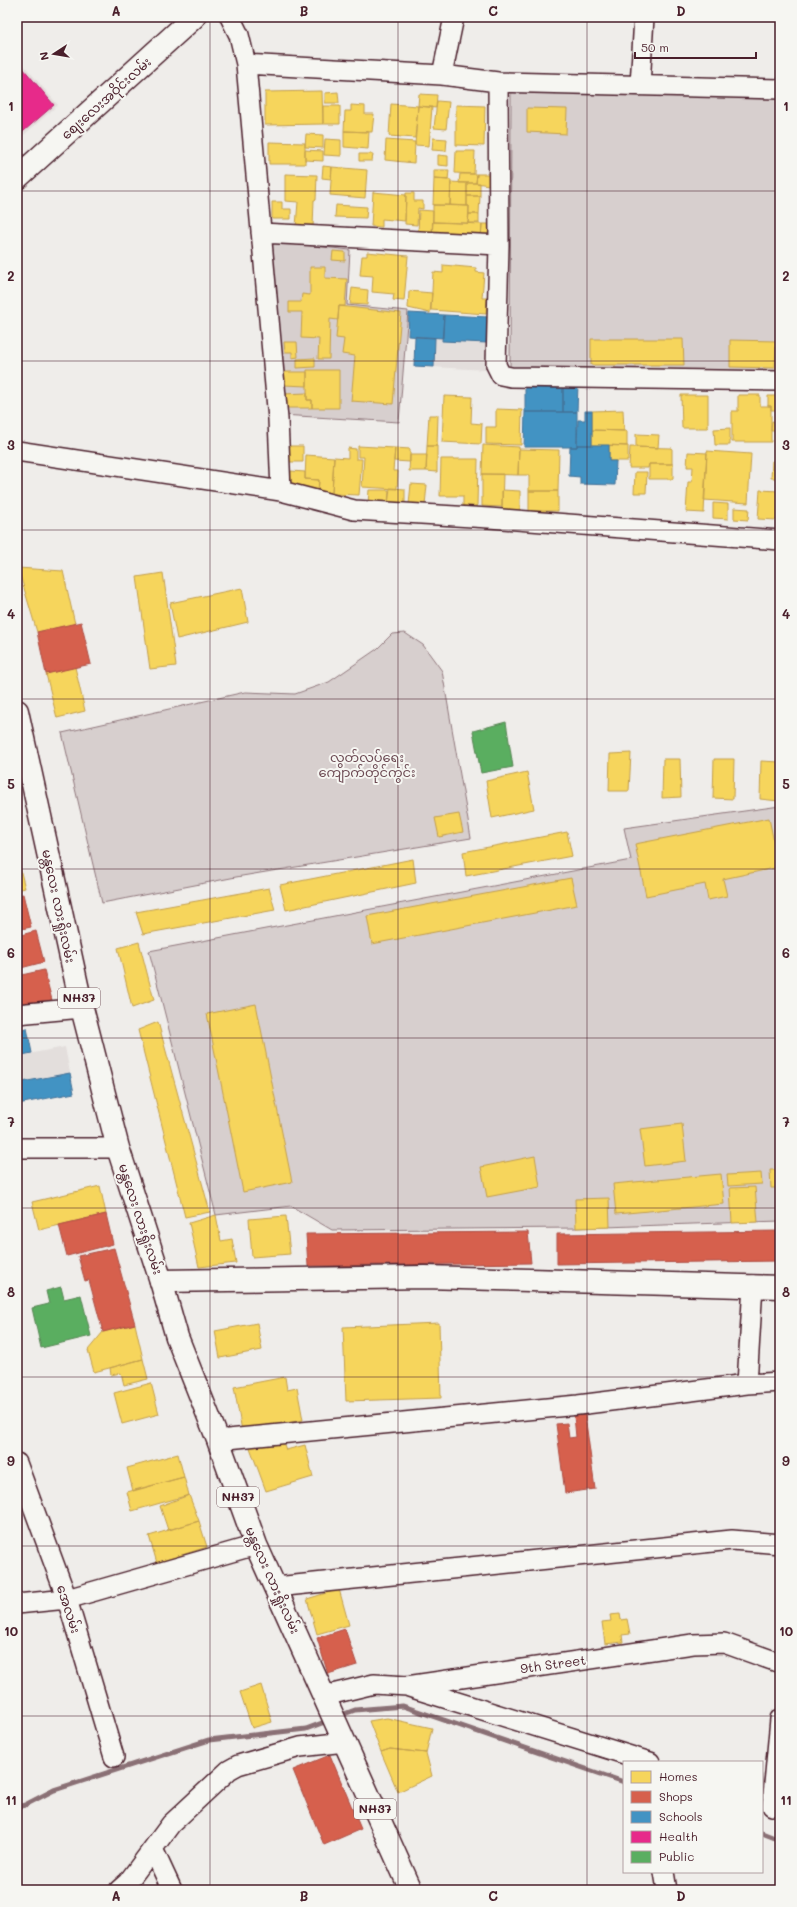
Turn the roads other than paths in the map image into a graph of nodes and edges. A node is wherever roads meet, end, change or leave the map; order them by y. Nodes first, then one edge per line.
1 (194, 17) edge
2 (230, 17) edge
3 (454, 17) edge
4 (644, 17) edge
5 (246, 64) junction
6 (442, 75) junction
7 (498, 82) junction
8 (640, 86) junction
9 (780, 90) edge
10 (17, 178) edge
11 (261, 233) junction
12 (499, 245) junction
13 (780, 381) edge
14 (17, 451) edge
15 (281, 491) junction
16 (780, 540) edge
17 (17, 711) edge
18 (82, 1008) junction
19 (17, 1014) edge
20 (17, 1148) edge
21 (118, 1148) junction
22 (161, 1281) junction
23 (753, 1285) junction
24 (780, 1287) edge
25 (780, 1382) edge
26 (748, 1384) junction
27 (218, 1440) junction
28 (17, 1463) edge
29 (780, 1544) edge
30 (256, 1545) junction
31 (276, 1587) junction
32 (67, 1599) junction
33 (17, 1604) edge
34 (780, 1662) edge
35 (407, 1686) junction
36 (326, 1702) junction
37 (780, 1719) edge
38 (341, 1735) junction
39 (114, 1757) dead end
40 (647, 1761) edge
41 (771, 1805) edge
42 (153, 1849) junction
43 (664, 1873) edge
44 (119, 1890) edge
45 (172, 1890) edge
46 (411, 1890) edge
47 (667, 1890) edge

1 - 10 main road, စျေးလေးအဝိုင်းလမ်း
2 - 5 street
3 - 6 street
4 - 8 street
5 - 6 street
5 - 11 street
6 - 7 street
7 - 8 street
7 - 12 street
8 - 9 street
11 - 12 street
11 - 15 street
12 - 13 street
14 - 15 street
15 - 16 street
17 - 18 main road, မန္တလေး လားရှိုးလမ်း / NH37
18 - 19 street
18 - 21 main road, မန္တလေး လားရှိုးလမ်း / NH37
20 - 21 street
21 - 22 main road, မန္တလေး လားရှိုးလမ်း / NH37
22 - 23 main road
22 - 27 main road, မန္တလေး လားရှိုးလမ်း / NH37
23 - 24 main road
23 - 26 street
25 - 26 street
26 - 27 street
27 - 30 main road, မန္တလေး လားရှိုးလမ်း / NH37
28 - 32 street, အေလမ်း
29 - 31 street
30 - 31 main road, မန္တလေး လားရှိုးလမ်း / NH37
30 - 32 street
31 - 36 main road, မန္တလေး လားရှိုးလမ်း / NH37
32 - 33 street
32 - 39 street, အေလမ်း
34 - 35 street, 9th Street
35 - 36 street, 9th Street
35 - 40 street
36 - 38 main road, NH37
37 - 41 street
38 - 42 street
38 - 46 main road, NH37
42 - 44 street
42 - 45 street
43 - 47 street

